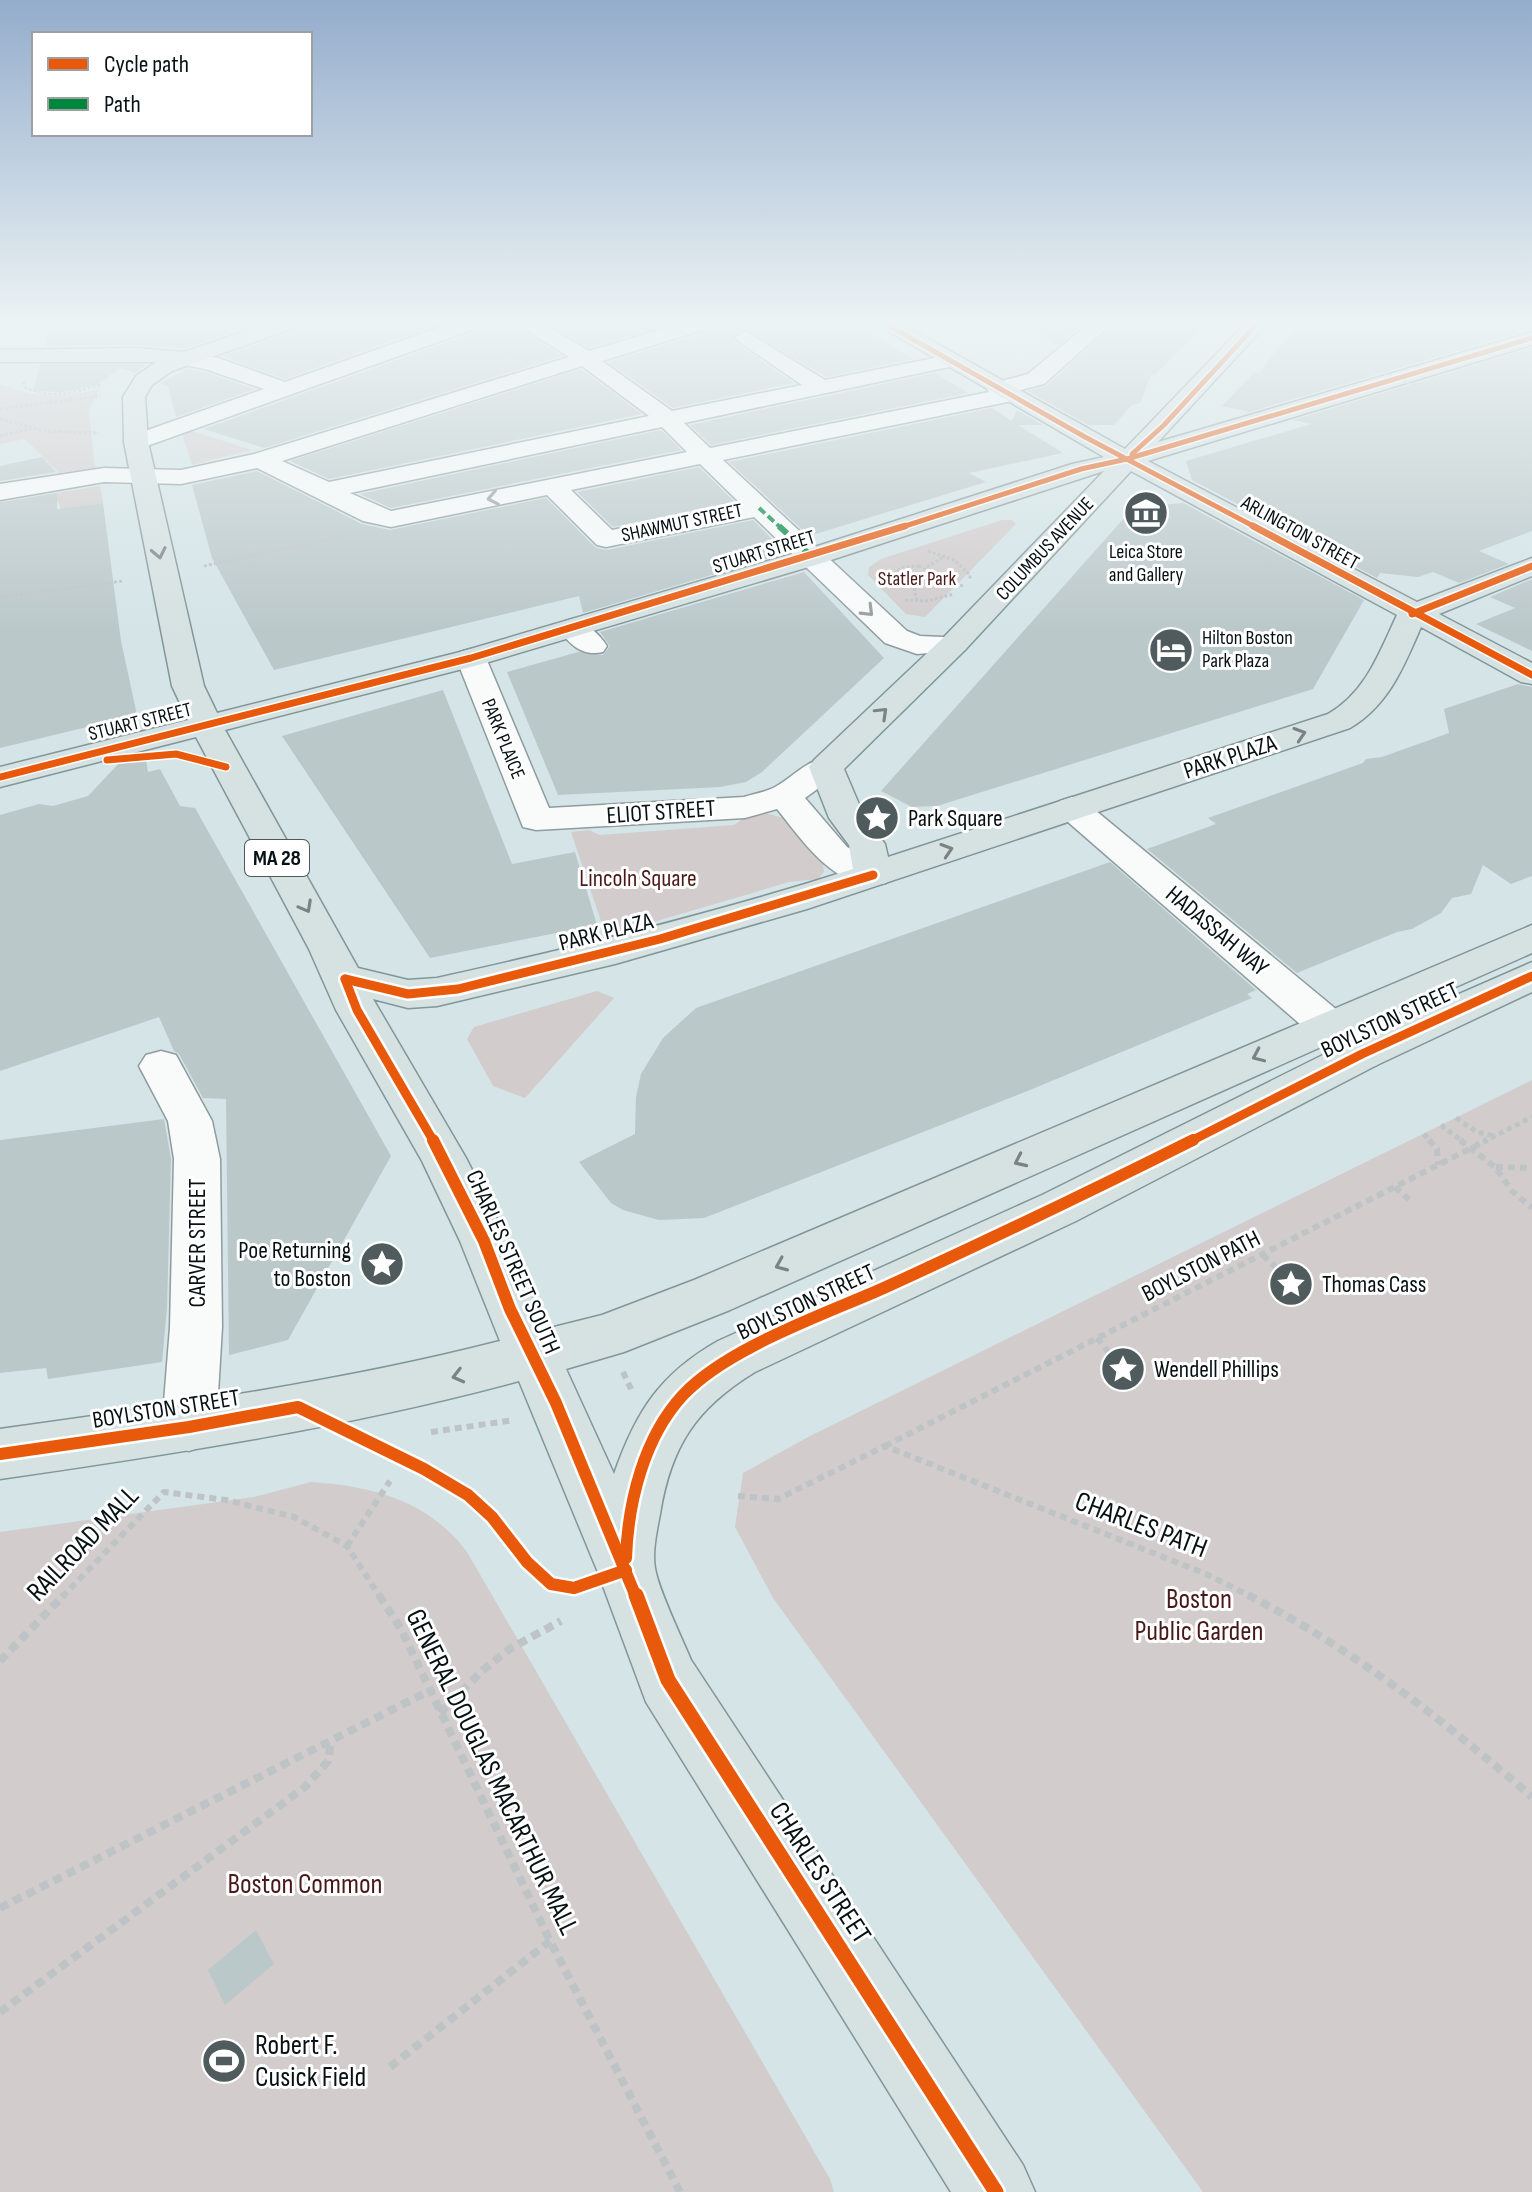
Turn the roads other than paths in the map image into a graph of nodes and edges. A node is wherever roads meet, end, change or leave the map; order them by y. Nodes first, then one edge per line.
1 (135, 426) edge
2 (180, 426) edge
3 (368, 426) edge
4 (509, 426) edge
5 (634, 426) edge
6 (673, 426) edge
7 (840, 426) edge
8 (1067, 426) edge
9 (1163, 426) edge
10 (1236, 426) edge
11 (136, 442) junction
12 (532, 446) junction
13 (703, 455) junction
14 (1127, 459) junction
15 (260, 460) junction
16 (143, 476) junction
17 (552, 486) junction
18 (326, 490) junction
19 (0, 492) edge
20 (986, 500) junction
21 (759, 508) junction
22 (1061, 530) junction
23 (812, 557) junction
24 (1532, 566) edge
25 (1412, 614) junction
26 (954, 644) junction
27 (471, 658) junction
28 (1532, 675) edge
29 (347, 687) junction
30 (205, 724) junction
31 (226, 767) junction
32 (826, 767) junction
33 (14, 773) edge
34 (764, 794) junction
35 (1072, 808) junction
36 (536, 819) joint
37 (873, 875) junction
38 (1532, 938) edge
39 (1532, 976) edge
40 (345, 979) junction
41 (1346, 1040) junction
42 (161, 1066) dead end
43 (533, 1357) junction
44 (189, 1427) junction
45 (0, 1454) edge
46 (626, 1570) junction
47 (996, 2192) edge

1 - 11 main road, CHARLES STREET SOUTH
2 - 11 street
3 - 15 street
4 - 12 street
5 - 12 street
6 - 13 street
7 - 13 street
8 - 14 main road, ARLINGTON STREET
9 - 14 main road, COLUMBUS AVENUE
10 - 14 main road, STUART STREET
11 - 16 main road, CHARLES STREET SOUTH
12 - 18 street
13 - 17 street
13 - 21 street
14 - 20 main road, STUART STREET
14 - 22 main road, COLUMBUS AVENUE
14 - 25 main road, ARLINGTON STREET
15 - 16 street
15 - 18 street
16 - 19 street
16 -> 30 main road, CHARLES STREET SOUTH
17 -> 18 street
17 - 21 street, SHAWMUT STREET
20 - 22 main road
20 - 23 main road, STUART STREET
21 - 23 street
22 - 26 main road, COLUMBUS AVENUE
23 -> 26 street
23 - 27 main road, STUART STREET
24 - 25 main road
25 - 28 main road, ARLINGTON STREET
35 -> 25 main road, PARK PLAZA
32 -> 26 main road, COLUMBUS AVENUE
27 - 29 main road, STUART STREET
27 - 36 street, PARK PLAICE
29 - 30 main road, STUART STREET
29 - 31 main road
30 - 31 main road, CHARLES STREET SOUTH
30 - 33 main road, STUART STREET
31 - 33 main road
31 -> 40 main road, CHARLES STREET SOUTH / MA 28
32 - 34 street, COLUMBUS AVENUE
32 - 37 main road
34 - 36 street, ELIOT STREET
34 - 37 street
37 -> 35 main road, PARK PLAZA
35 - 41 street, HADASSAH WAY
37 - 40 main road, PARK PLAZA
38 - 41 main road, BOYLSTON STREET
39 - 41 main road, BOYLSTON STREET
40 - 43 main road, CHARLES STREET SOUTH / MA 28
41 -> 43 main road, BOYLSTON STREET
41 - 46 main road, BOYLSTON STREET
42 - 44 street, CARVER STREET
43 -> 44 main road, BOYLSTON STREET
43 - 46 main road, CHARLES STREET SOUTH / MA 28
44 - 45 main road, BOYLSTON STREET
46 - 47 main road, CHARLES STREET

